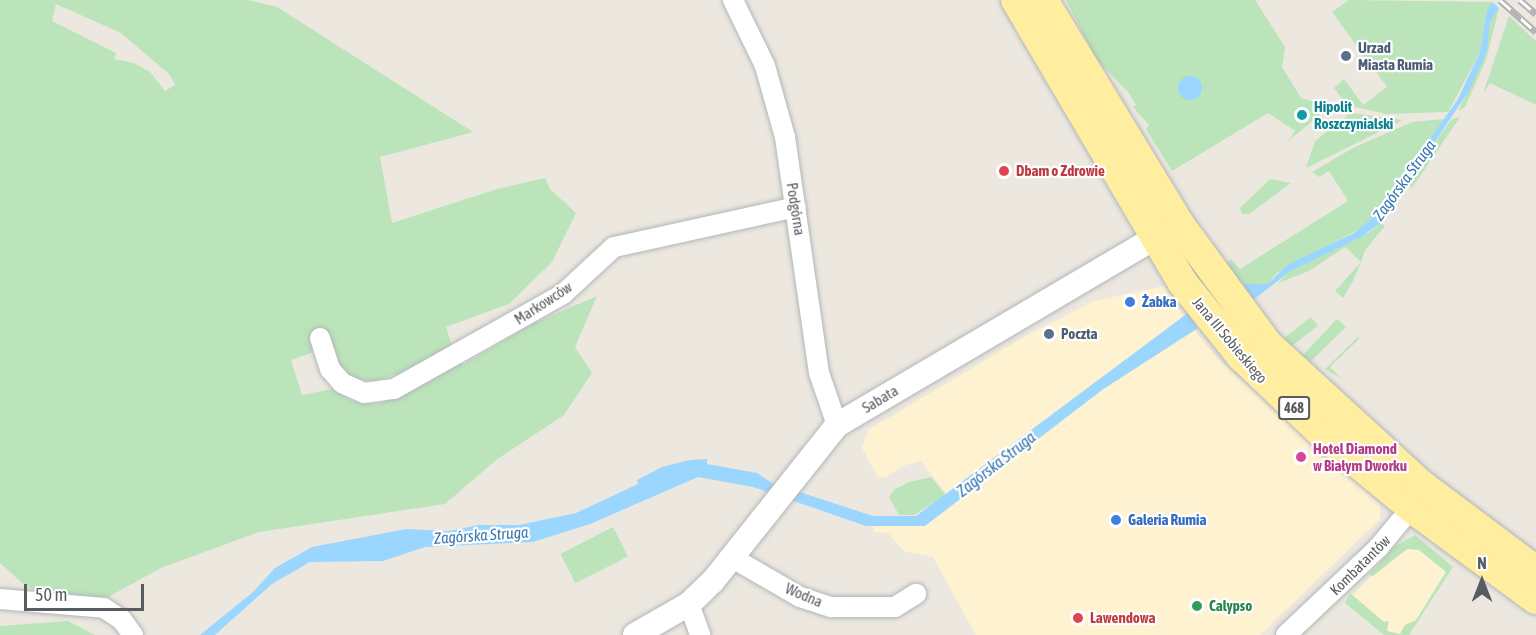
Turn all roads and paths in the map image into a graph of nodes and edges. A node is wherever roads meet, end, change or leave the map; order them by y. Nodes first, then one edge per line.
1 (733, 0) edge
2 (1016, 0) edge
3 (1043, 0) edge
4 (796, 207) junction
5 (1167, 231) junction
6 (320, 338) dead end
7 (837, 425) junction
8 (1420, 498) junction
9 (731, 557) junction
10 (1536, 571) edge
11 (916, 594) dead end
12 (0, 599) edge
13 (1536, 599) edge
14 (689, 604) junction
15 (133, 635) edge
16 (635, 635) edge
17 (700, 635) edge
18 (1286, 635) edge

1 - 4 street, Podgórna
2 - 5 main road, Jana III Sobieskiego / 468
3 - 5 main road, Jana III Sobieskiego / 468
4 - 6 street, Markowców
4 - 7 street, Podgórna
5 - 7 street, Sabata
5 - 8 main road, Jana III Sobieskiego / 468
7 - 9 street, Sabata
8 - 10 main road, Jana III Sobieskiego / 468
8 - 13 main road, Jana III Sobieskiego / 468
8 - 18 street, Kombatantów
9 - 11 street, Wodna
9 - 14 street, Sabata
12 - 15 street
14 - 16 street, Sabata
14 - 17 street

